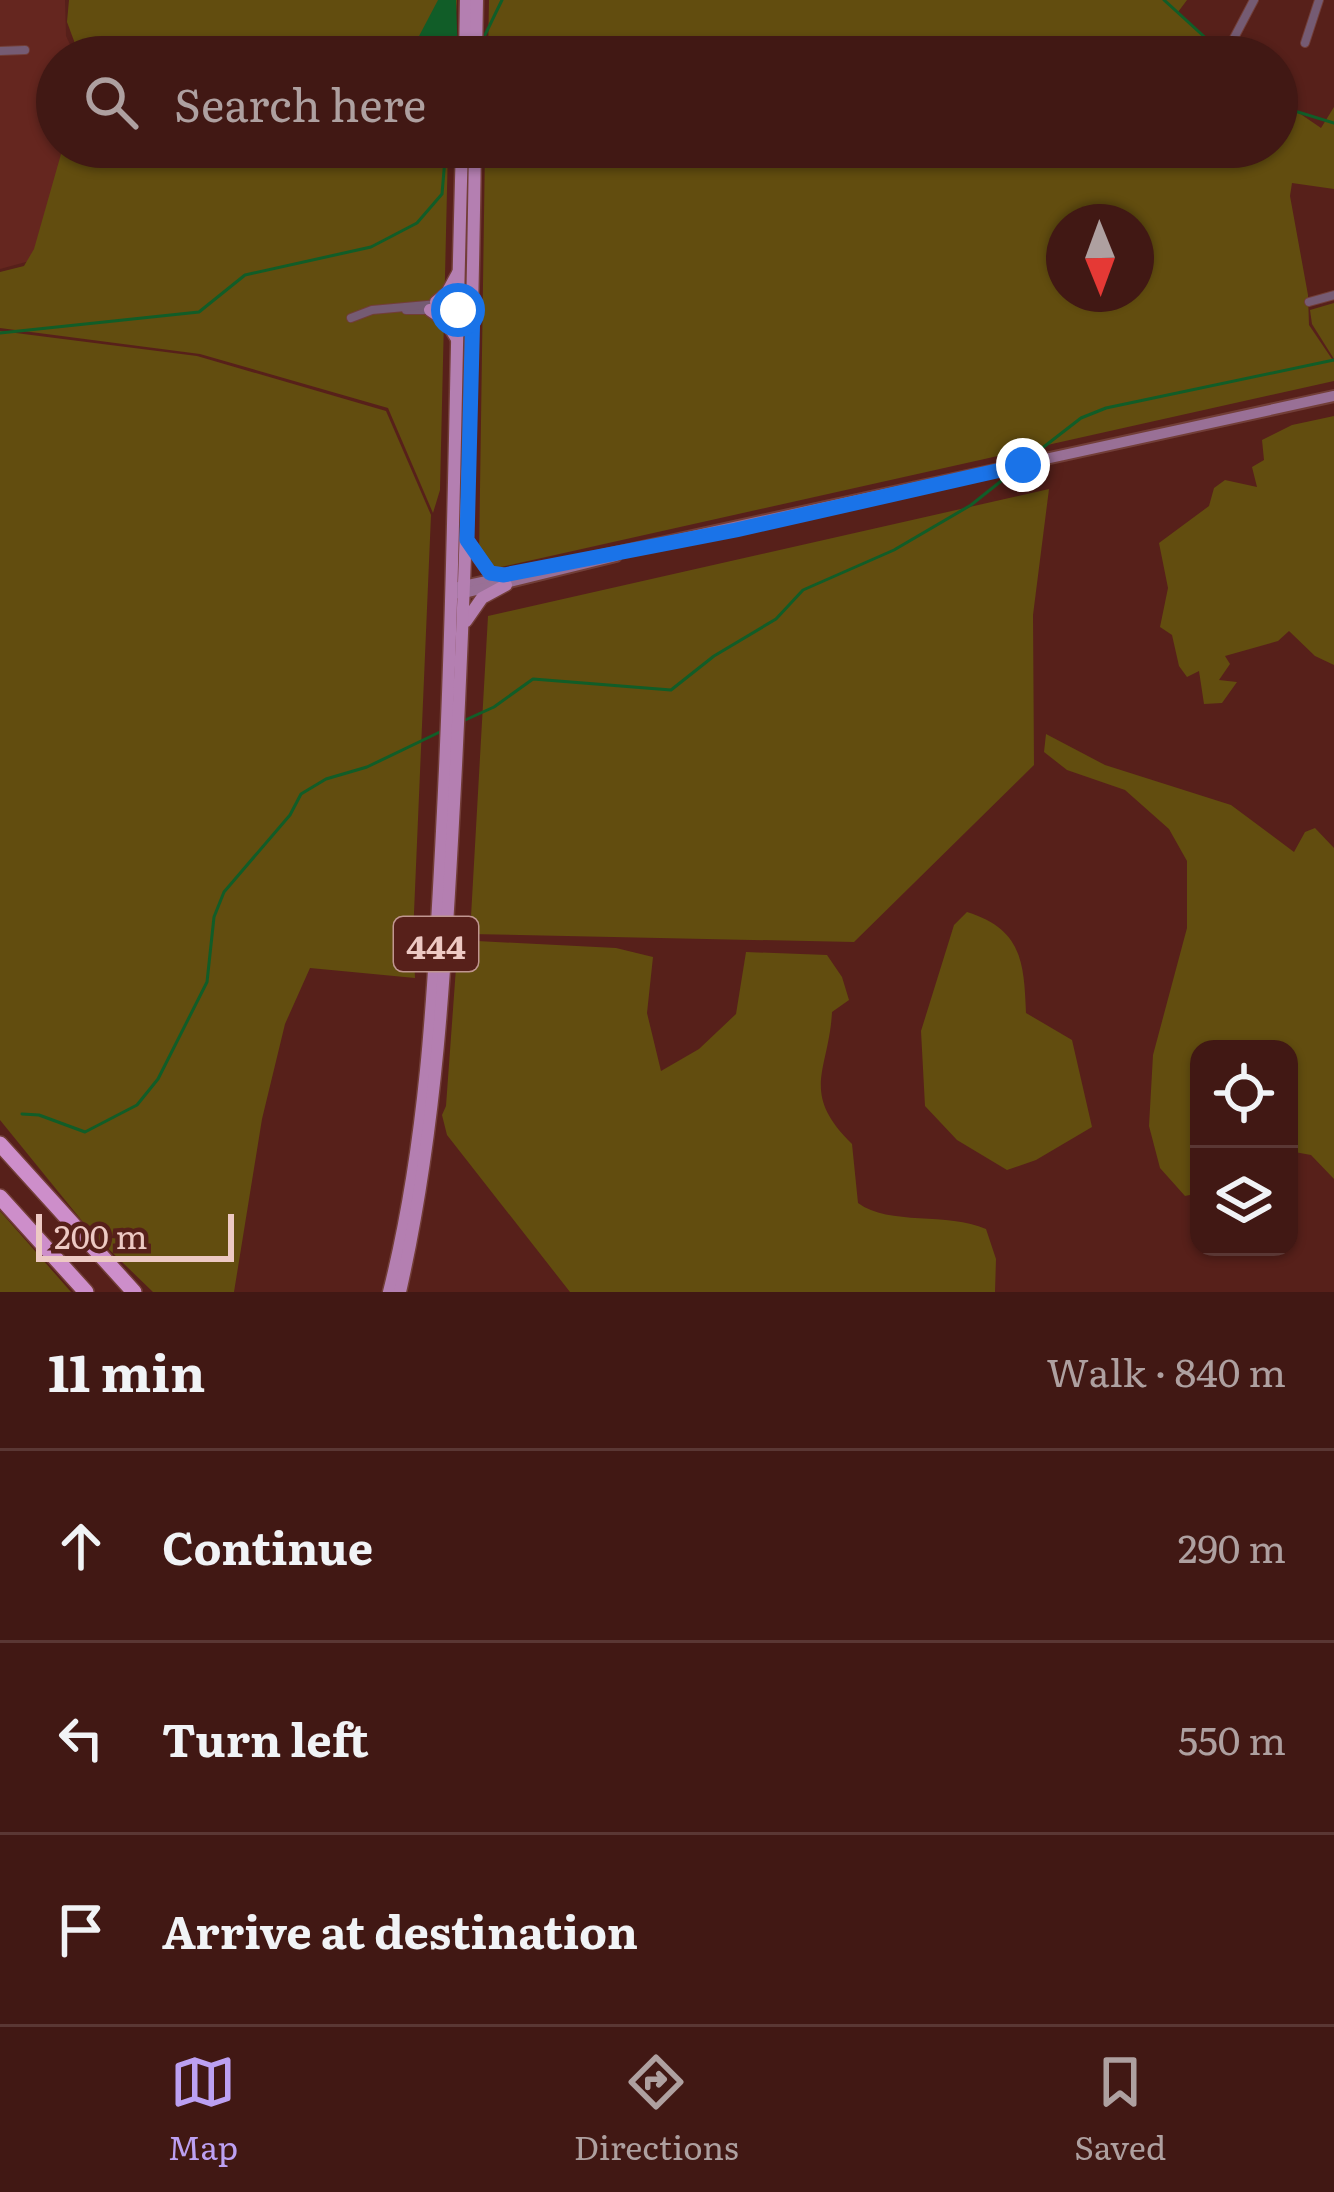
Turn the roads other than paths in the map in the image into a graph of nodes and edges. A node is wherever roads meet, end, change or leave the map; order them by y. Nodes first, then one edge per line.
1 (466, 0) edge
2 (477, 0) edge
3 (1254, 0) edge
4 (1319, 0) edge
5 (465, 36) edge
6 (476, 36) edge
7 (1235, 36) edge
8 (1305, 44) dead end
9 (25, 50) dead end
10 (0, 51) edge
11 (462, 168) edge
12 (473, 168) edge
13 (459, 272) junction
14 (1334, 295) edge
15 (1310, 302) dead end
16 (433, 306) junction
17 (463, 306) junction
18 (351, 318) dead end
19 (458, 340) junction
20 (1334, 396) edge
21 (467, 540) junction
22 (505, 580) junction
23 (461, 590) junction
24 (463, 628) junction
25 (0, 1144) edge
26 (0, 1197) edge
27 (86, 1292) edge
28 (134, 1292) edge
29 (389, 1292) edge
30 (400, 1292) edge

1 - 5 main road
2 - 6 main road
3 - 7 street
4 - 8 street
9 - 10 street
11 - 13 main road, 444
12 - 17 main road, 444
13 - 16 main road
13 - 17 main road, 444
14 - 15 street
16 - 17 street
16 - 18 street
16 - 19 main road
17 - 19 main road, 444
17 - 21 main road, 444
19 - 23 main road, 444
20 - 22 main road
21 - 22 main road
21 - 23 main road, 444
22 - 23 main road
22 - 24 main road
23 - 24 main road, 444
23 - 29 main road, 444
24 - 30 main road, 444
25 - 28 highway
26 - 27 highway

